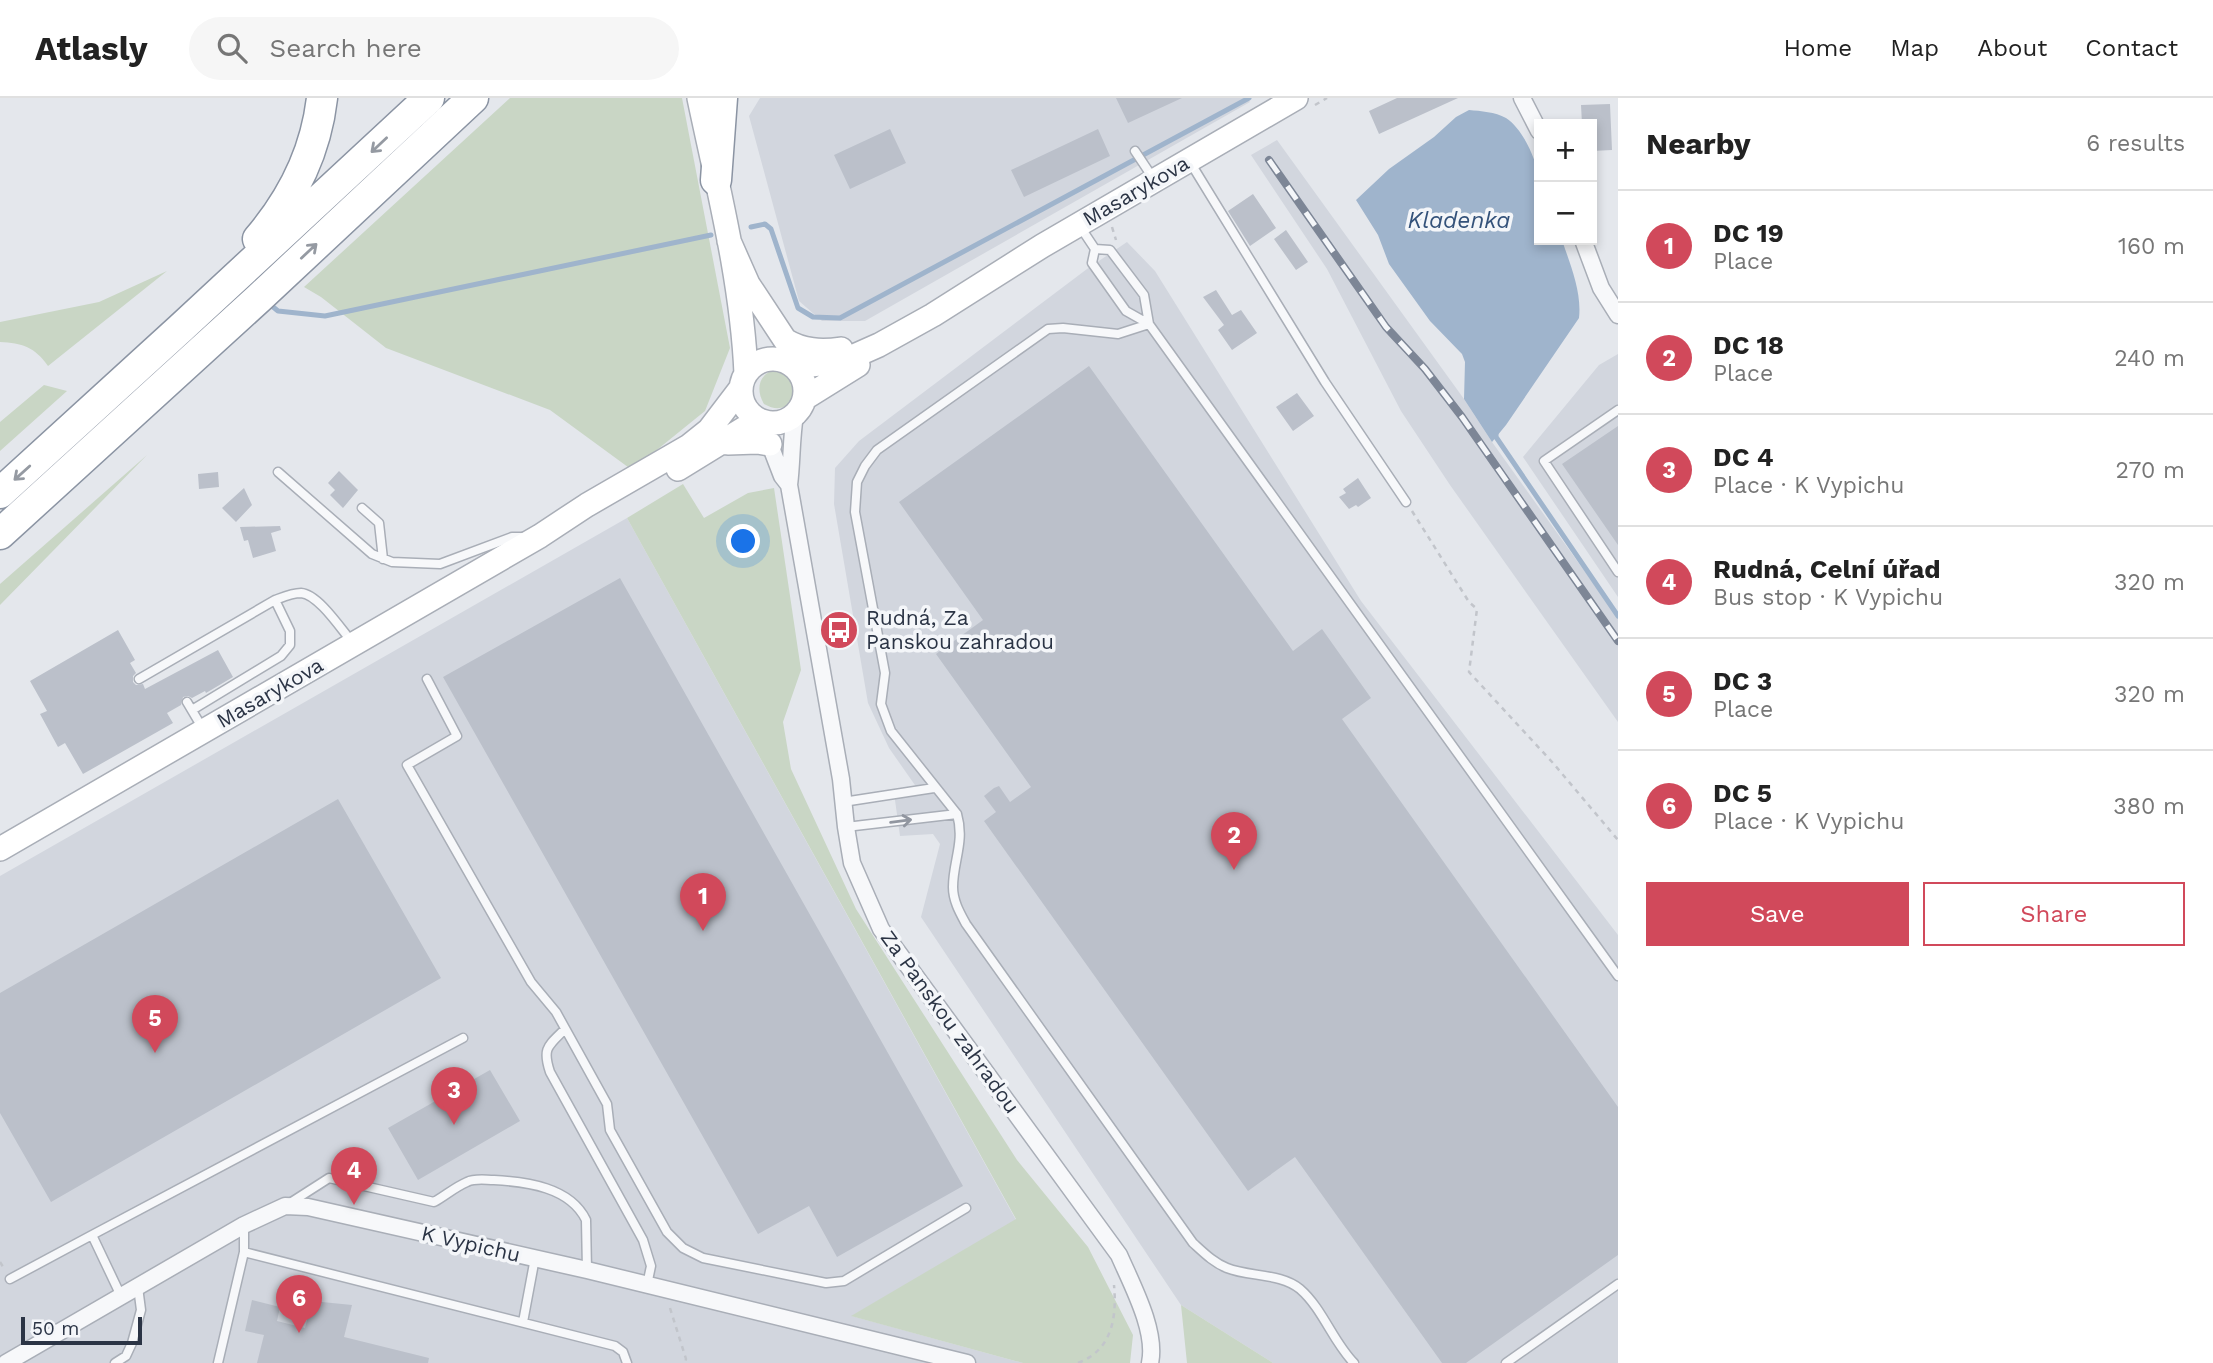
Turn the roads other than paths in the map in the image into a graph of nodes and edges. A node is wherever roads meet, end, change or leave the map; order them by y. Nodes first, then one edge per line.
1 (321, 98) edge
2 (429, 98) edge
3 (473, 98) edge
4 (699, 98) edge
5 (722, 98) edge
6 (1296, 98) edge
7 (1522, 98) edge
8 (1534, 121) edge
9 (1136, 153) dead end
10 (1189, 160) junction
11 (1150, 173) junction
12 (716, 180) junction
13 (1079, 225) junction
14 (729, 241) junction
15 (1585, 245) edge
16 (1095, 249) junction
17 (281, 277) junction
18 (748, 284) junction
19 (977, 287) junction
20 (1618, 315) edge
21 (1149, 324) junction
22 (196, 328) junction
23 (785, 363) junction
24 (744, 381) junction
25 (122, 395) dead end
26 (130, 404) dead end
27 (800, 407) junction
28 (1618, 410) edge
29 (763, 430) junction
30 (47, 451) junction
31 (278, 472) dead end
32 (68, 474) junction
33 (789, 485) junction
34 (0, 493) edge
35 (1406, 502) road end
36 (362, 508) dead end
37 (0, 534) edge
38 (540, 537) junction
39 (383, 559) junction
40 (1618, 572) edge
41 (275, 600) junction
42 (354, 644) junction
43 (139, 679) dead end
44 (427, 679) dead end
45 (204, 731) junction
46 (934, 788) junction
47 (843, 802) junction
48 (957, 814) junction
49 (846, 827) junction
50 (0, 849) edge
51 (1618, 976) edge
52 (565, 1029) junction
53 (463, 1038) dead end
54 (285, 1206) junction
55 (966, 1208) dead end
56 (244, 1225) junction
57 (92, 1235) junction
58 (244, 1252) junction
59 (536, 1258) junction
60 (587, 1270) junction
61 (10, 1279) dead end
62 (1618, 1284) edge
63 (648, 1285) junction
64 (138, 1287) junction
65 (121, 1296) junction
66 (523, 1322) junction
67 (6, 1363) edge
68 (115, 1363) edge
69 (218, 1363) edge
70 (627, 1363) edge
71 (967, 1363) edge
72 (1150, 1363) edge
73 (1354, 1363) edge
74 (1506, 1363) edge

1 - 22 highway
2 -> 22 highway
17 -> 3 highway
4 - 12 main road
5 - 12 highway
6 - 10 main road, Masarykova
7 - 8 street
9 - 11 lane
10 - 11 main road, Masarykova
10 - 35 lane
11 - 13 main road, Masarykova
12 - 14 main road
13 - 16 lane
13 - 19 main road, Masarykova
14 - 18 main road
14 - 24 main road
15 - 20 street
16 - 21 lane
16 - 21 lane
17 - 22 lane
17 - 32 highway
18 - 19 main road
18 - 23 main road
19 - 23 main road, Masarykova
19 - 27 main road, Masarykova
21 - 46 lane
21 - 51 lane
22 - 30 highway
23 - 24 main road
23 - 27 main road
24 - 29 main road
24 - 38 main road, Masarykova
25 - 30 lane
26 - 32 lane
27 - 29 main road
27 - 33 street, Za Panskou zahradou
28 - 40 lane
29 - 33 street, Za Panskou zahradou
29 - 38 main road, Masarykova
30 -> 34 highway
31 - 39 lane
32 - 37 highway
33 - 47 street, Za Panskou zahradou
36 - 39 lane
38 - 39 lane
38 - 42 main road, Masarykova
41 - 42 lane
41 - 43 lane
41 - 45 lane
42 - 45 main road, Masarykova
44 - 52 lane
45 - 50 main road, Masarykova
46 - 47 lane
46 - 48 lane
47 - 49 street, Za Panskou zahradou
49 -> 48 lane
48 - 73 lane
49 - 72 street, Za Panskou zahradou
52 - 55 lane
52 - 63 lane
53 - 57 lane
54 - 56 street
54 - 59 street, K Vypichu
54 - 60 lane
56 - 58 lane
56 - 64 street
57 - 61 lane
57 - 65 lane
58 - 66 lane
58 - 69 lane
59 - 60 street, K Vypichu
59 - 66 lane
60 - 63 street, K Vypichu
62 - 74 lane
63 - 71 street, K Vypichu
64 - 65 street
64 - 68 lane
65 - 67 street
66 - 70 lane

